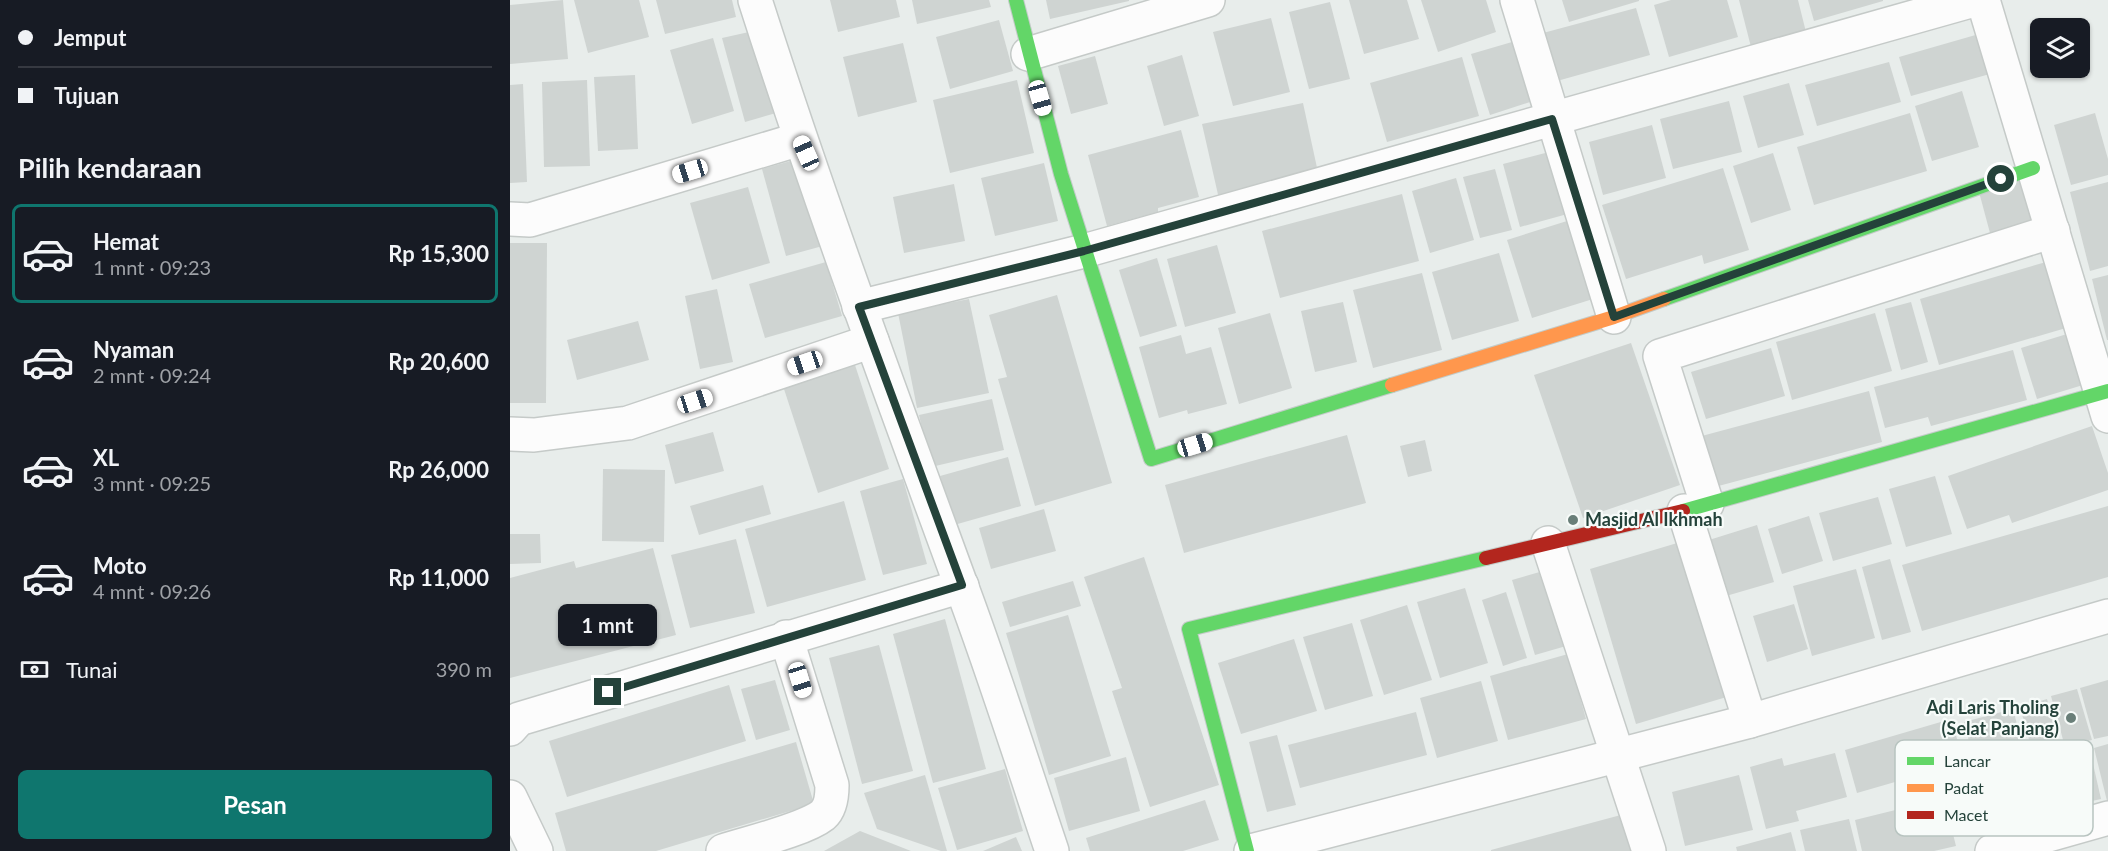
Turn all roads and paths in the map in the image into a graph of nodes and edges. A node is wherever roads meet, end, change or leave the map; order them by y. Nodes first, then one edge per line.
1 (755, 0) edge
2 (1016, 0) edge
3 (1208, 0) edge
4 (1517, 0) edge
5 (1974, 0) edge
6 (1983, 0) edge
7 (1028, 54) junction
8 (1552, 119) junction
9 (800, 139) junction
10 (2033, 168) junction
11 (510, 219) edge
12 (2052, 231) junction
13 (1084, 251) junction
14 (859, 307) junction
15 (1614, 317) junction
16 (872, 341) junction
17 (2105, 400) edge
18 (510, 434) edge
19 (1695, 508) junction
20 (1548, 543) junction
21 (962, 585) junction
22 (2108, 616) edge
23 (786, 637) junction
24 (1750, 721) junction
25 (510, 729) edge
26 (1617, 755) junction
27 (510, 797) edge
28 (2108, 818) edge
29 (2093, 822) edge
30 (2045, 836) edge
31 (536, 851) edge
32 (723, 851) edge
33 (1052, 851) edge
34 (1249, 851) edge
35 (1649, 851) edge
36 (1992, 851) edge

1 - 9 street
2 - 7 street
3 - 7 street
4 - 8 street
5 - 8 street
6 - 10 street
7 - 13 street
8 - 13 street
8 - 15 street
9 - 11 street
9 - 14 street
10 - 12 street
10 - 15 street
12 - 17 street
12 - 19 street
13 - 14 street
13 - 15 street
14 - 16 street
16 - 18 street
16 - 21 street
17 - 19 street
19 - 20 street
19 - 24 street
20 - 26 street
20 - 34 street
21 - 23 street
21 - 33 street
22 - 24 street
23 - 25 street
23 - 32 street
24 - 26 street
26 - 34 street
26 - 35 street
27 - 31 street
28 - 29 street
30 - 36 street

